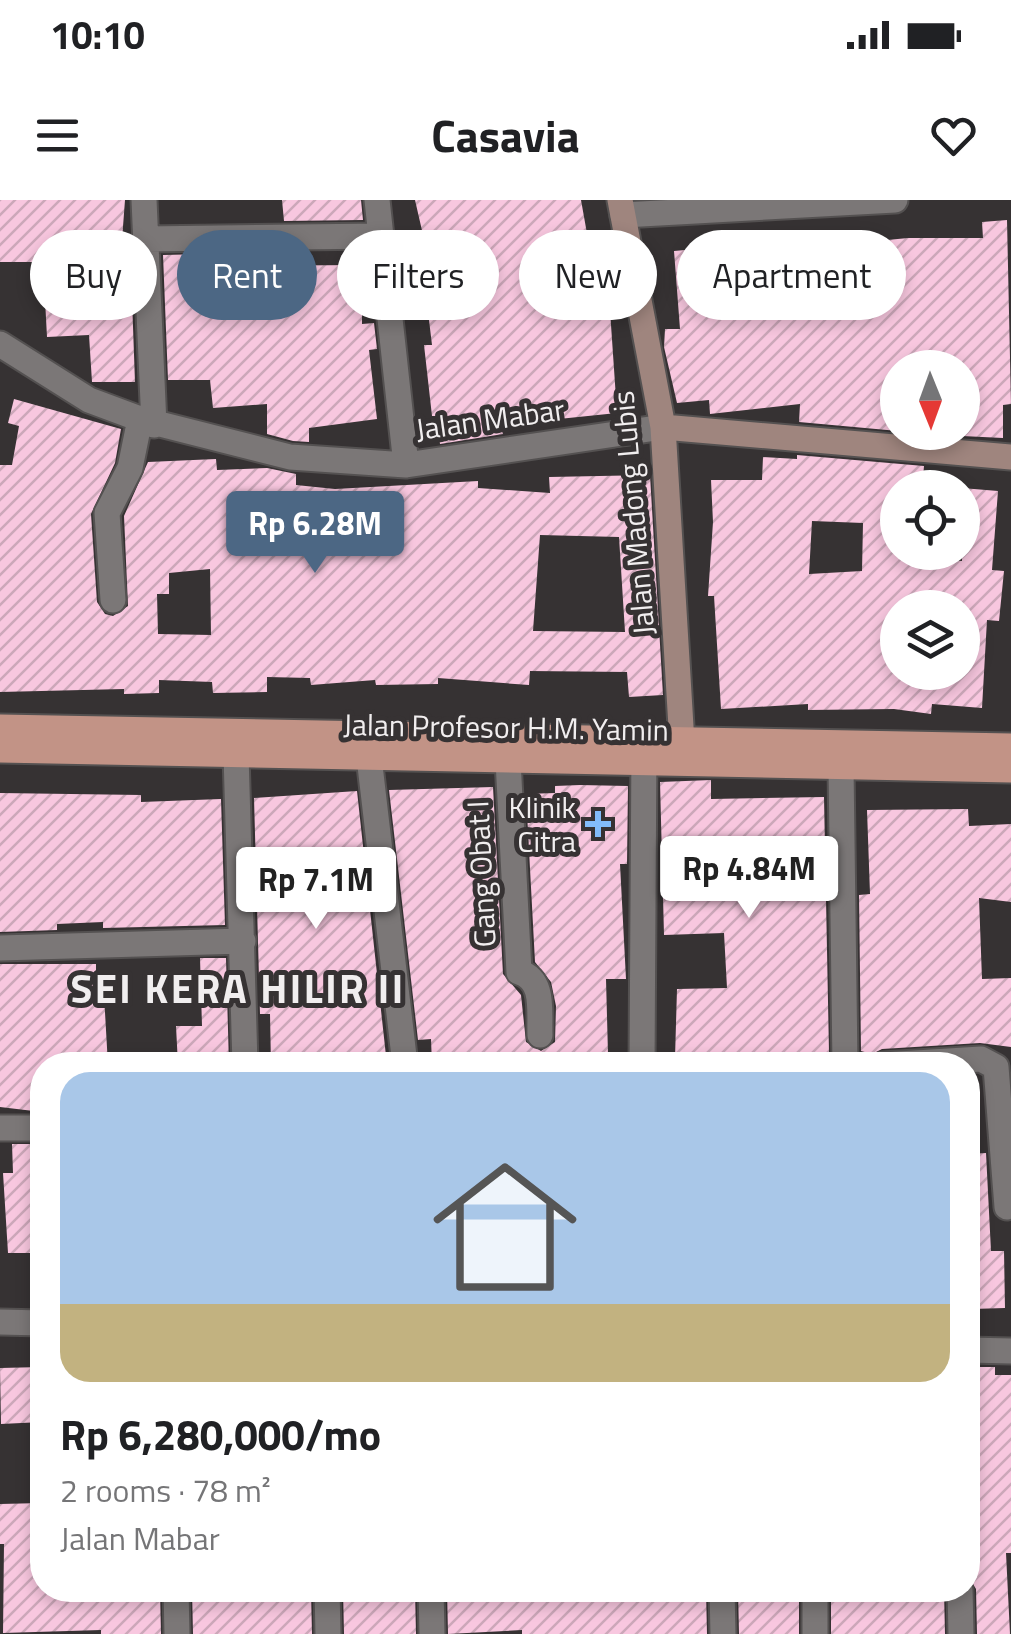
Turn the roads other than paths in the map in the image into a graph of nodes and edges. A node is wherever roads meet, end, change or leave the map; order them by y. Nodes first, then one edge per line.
1 (144, 200) edge
2 (378, 200) edge
3 (895, 200) edge
4 (622, 208) edge
5 (145, 230) edge
6 (380, 230) edge
7 (337, 237) edge
8 (157, 239) edge
9 (146, 320) edge
10 (390, 320) edge
11 (0, 344) edge
12 (147, 422) junction
13 (663, 427) junction
14 (1011, 457) edge
15 (406, 465) junction
16 (113, 600) dead end
17 (0, 727) edge
18 (644, 736) junction
19 (683, 736) junction
20 (1011, 746) edge
21 (0, 750) edge
22 (236, 754) junction
23 (369, 757) junction
24 (508, 760) junction
25 (683, 763) junction
26 (644, 764) junction
27 (840, 767) junction
28 (1011, 770) edge
29 (243, 941) junction
30 (0, 948) edge
31 (540, 1035) dead end
32 (246, 1052) edge
33 (403, 1052) edge
34 (642, 1052) edge
35 (845, 1052) edge
36 (980, 1059) edge
37 (0, 1128) edge
38 (30, 1128) edge
39 (1007, 1207) dead end
40 (0, 1322) edge
41 (30, 1323) edge
42 (980, 1350) edge
43 (1011, 1351) edge
44 (176, 1602) edge
45 (328, 1602) edge
46 (431, 1602) edge
47 (722, 1602) edge
48 (816, 1602) edge
49 (960, 1602) edge
50 (177, 1634) edge
51 (328, 1634) edge
52 (432, 1634) edge
53 (723, 1634) edge
54 (816, 1634) edge
55 (961, 1634) edge

1 - 5 street
2 - 6 street
3 - 4 street
4 - 13 street, Jalan Madong Lubis
7 - 8 street
9 - 12 street
10 - 15 street
11 - 12 street, Jalan Mabar
12 - 15 street, Jalan Mabar
12 - 16 street
13 - 14 street, Jalan Mabar
13 - 15 street, Jalan Mabar
13 - 19 street, Jalan Madong Lubis
17 - 18 main road, Jalan Profesor H.M. Yamin
18 - 19 main road, Jalan Profesor H.M. Yamin
18 - 26 street
19 - 20 main road, Jalan Profesor H.M. Yamin
19 - 25 street, Jalan Madong Lubis
21 - 22 main road, Jalan Profesor H.M. Yamin
22 - 23 main road, Jalan Profesor H.M. Yamin
22 - 29 street
23 - 24 main road, Jalan Profesor H.M. Yamin
23 - 33 street
24 - 26 main road, Jalan Profesor H.M. Yamin
24 - 31 street, Gang Obat I
25 - 26 main road, Jalan Profesor H.M. Yamin
25 - 27 main road, Jalan Profesor H.M. Yamin
26 - 34 street
27 - 28 main road, Jalan Profesor H.M. Yamin
27 - 35 street
29 - 30 street
29 - 32 street
36 - 39 street
37 - 38 street
40 - 41 street
42 - 43 street
44 - 50 street
45 - 51 street
46 - 52 street
47 - 53 street
48 - 54 street
49 - 55 street

